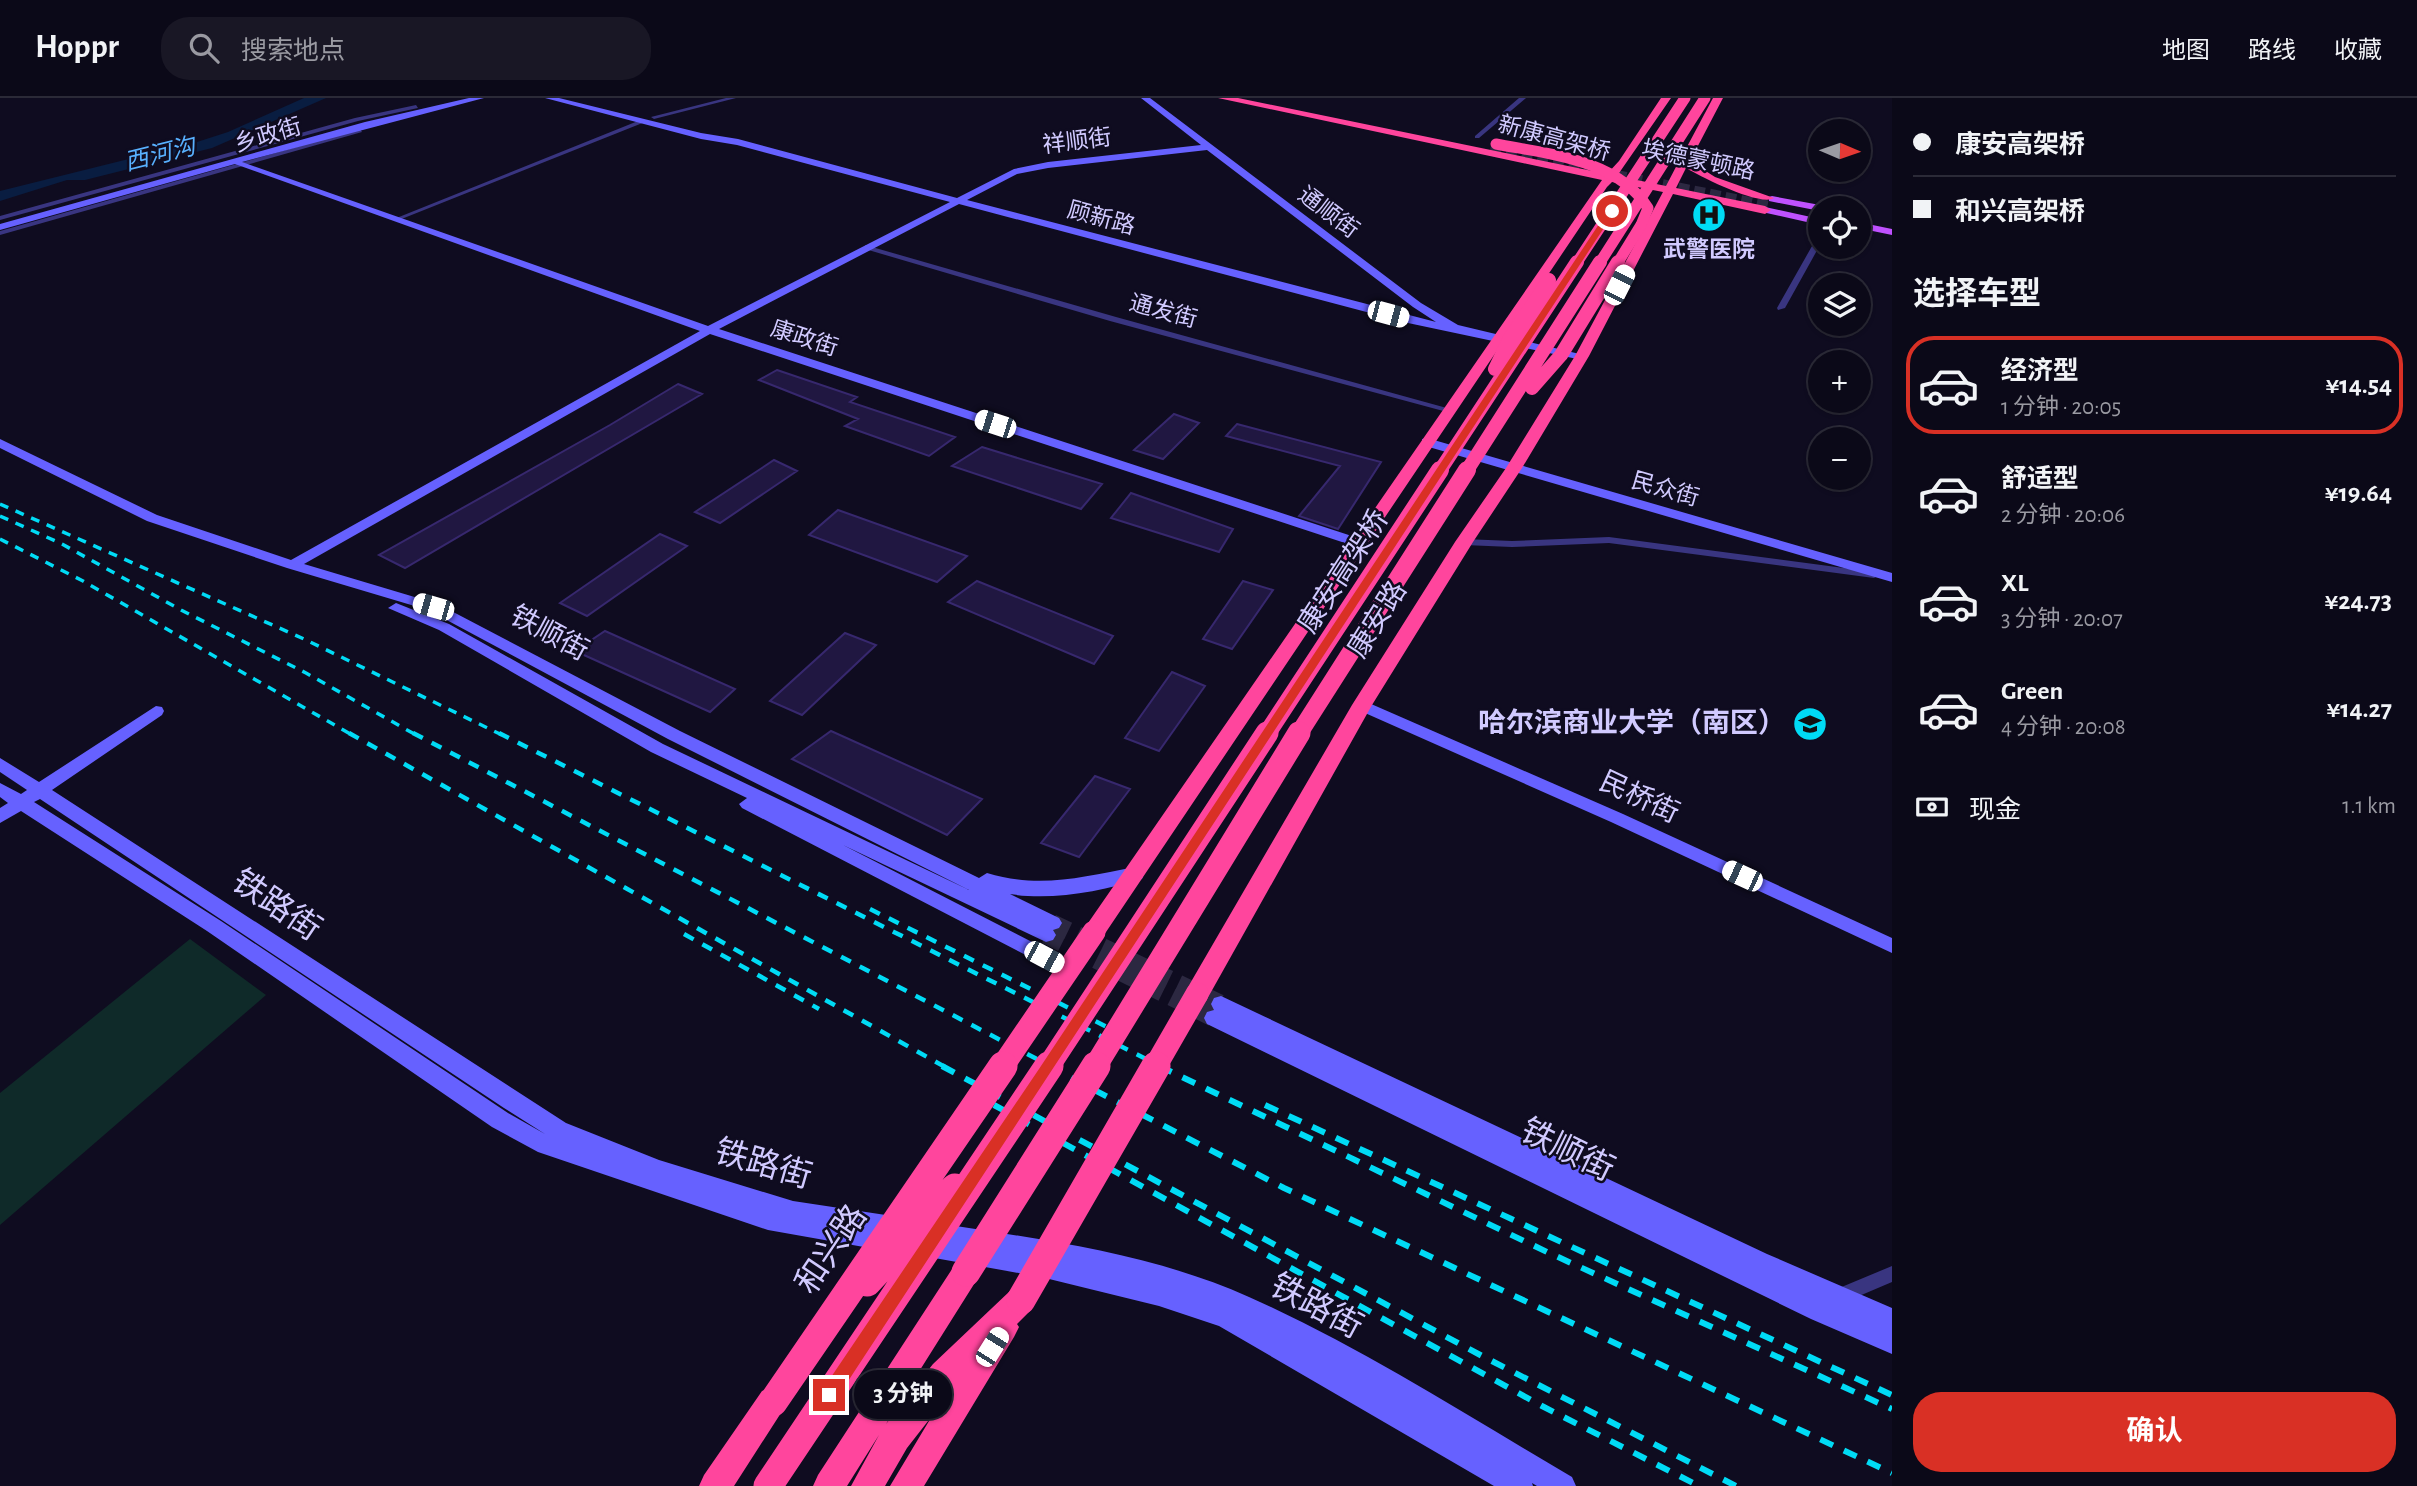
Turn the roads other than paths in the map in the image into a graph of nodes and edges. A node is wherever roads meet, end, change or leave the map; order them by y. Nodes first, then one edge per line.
1 (454, 98) edge
2 (480, 98) edge
3 (549, 98) edge
4 (585, 98) edge
5 (733, 98) edge
6 (1145, 98) edge
7 (1223, 98) edge
8 (1237, 98) edge
9 (1250, 98) edge
10 (1268, 98) edge
11 (1523, 98) edge
12 (1666, 98) edge
13 (1675, 98) edge
14 (1685, 98) edge
15 (1705, 98) edge
16 (1718, 98) edge
17 (1731, 98) edge
18 (421, 109) junction
19 (654, 117) junction
20 (643, 121) junction
21 (1463, 134) dead end
22 (1477, 137) junction
23 (738, 142) junction
24 (1208, 146) junction
25 (1683, 160) junction
26 (1623, 163) junction
27 (239, 164) junction
28 (1609, 179) junction
29 (1671, 184) junction
30 (958, 201) junction
31 (1766, 203) junction
32 (1808, 212) edge
33 (397, 219) junction
34 (0, 223) edge
35 (1871, 225) edge
36 (1892, 229) edge
37 (0, 233) edge
38 (867, 247) junction
39 (1809, 259) edge
40 (1782, 308) dead end
41 (1454, 328) junction
42 (709, 330) junction
43 (1499, 338) junction
44 (1582, 356) junction
45 (1450, 410) junction
46 (1427, 442) junction
47 (0, 443) edge
48 (0, 453) edge
49 (1514, 468) junction
50 (1435, 481) junction
51 (1456, 487) junction
52 (1464, 542) junction
53 (1359, 543) junction
54 (292, 565) junction
55 (1890, 577) edge
56 (1362, 705) junction
57 (156, 711) dead end
58 (674, 735) junction
59 (657, 748) junction
60 (0, 764) edge
61 (0, 789) edge
62 (31, 796) junction
63 (0, 817) edge
64 (1135, 874) junction
65 (1892, 946) edge
66 (1068, 970) junction
67 (1009, 1056) joint
68 (996, 1144) junction
69 (1892, 1275) edge
70 (1838, 1297) junction
71 (1021, 1300) junction
72 (1892, 1320) edge
73 (1892, 1342) edge
74 (773, 1402) junction
75 (715, 1486) edge
76 (768, 1486) edge
77 (829, 1486) edge
78 (867, 1486) edge
79 (906, 1486) edge
80 (1520, 1486) edge
81 (1563, 1486) edge

1 - 18 main road, 乡政街
2 - 18 main road, 乡政街
3 - 20 main road, 顾新路
4 - 19 main road, 顾新路
5 - 19 street
6 - 24 main road, 通顺街
7 - 29 highway, 埃德蒙顿路
8 - 9 highway
10 - 51 highway, 新康高架桥, bridge
11 - 22 street
12 - 26 highway
13 - 26 highway
14 - 50 highway, 康安高架桥, bridge
15 - 51 highway, 康安高架桥, bridge
16 - 25 highway, 康安路
17 - 25 highway, 康安路
18 - 27 street, 乡政街
18 - 34 main road, 乡政街
18 - 34 street, 乡政街
19 - 23 main road, 顾新路
20 - 23 main road, 顾新路
20 - 33 street
21 - 22 highway, 埃德蒙顿路
22 - 29 highway, 埃德蒙顿路
23 - 30 main road, 顾新路
24 - 30 main road, 祥顺街
24 - 41 main road, 通顺街
25 - 29 highway, 康安路
25 - 31 highway
26 - 28 highway, 康安路
27 - 33 main road, 康政街
27 - 37 street, 乡政街
28 - 43 highway, 康安路
28 - 50 highway, bridge
29 - 31 highway, 埃德蒙顿路
29 - 44 highway, 康安路
30 - 38 main road, 祥顺街
30 - 41 main road, 顾新路
31 - 32 main road
33 - 42 main road, 康政街
35 - 36 main road
38 - 42 main road, 祥顺街
38 - 45 street, 通发街
39 - 40 street
41 - 43 main road, 通顺街
42 - 53 main road, 康政街
42 - 54 main road, 祥顺街
43 - 44 main road, 通顺街
43 - 45 highway, 康安路
44 - 49 highway, 康安路
45 - 46 highway, 康安路
46 - 49 main road, 民众街
46 - 53 highway, 康安路
47 - 54 main road, 铁顺街
48 - 59 main road, 铁顺街
49 - 52 highway, 康安路
49 - 55 main road, 民众街
50 - 68 highway, 康安高架桥, bridge
51 - 77 highway, 康安高架桥, bridge
52 - 55 street
52 - 56 highway, 康安路
53 - 64 highway, 康安路
54 - 58 main road, 铁顺街
56 - 65 main road, 民桥街
56 - 71 highway, 康安路, bridge
57 - 62 main road
58 - 59 main road, 铁顺街
58 - 64 main road
59 - 66 main road
60 - 62 main road
61 - 62 main road
62 - 63 main road
62 - 80 main road, 铁路街
62 - 81 main road, 铁路街
64 - 66 highway, 康安路, bridge
66 - 67 highway, 康安路, bridge
67 - 74 highway, 和兴路, bridge
68 - 74 highway, bridge
68 - 76 highway, bridge
69 - 70 street
70 - 72 main road
70 - 73 main road, 铁顺街
71 - 78 highway
71 - 79 highway
74 - 75 highway, 和兴路

